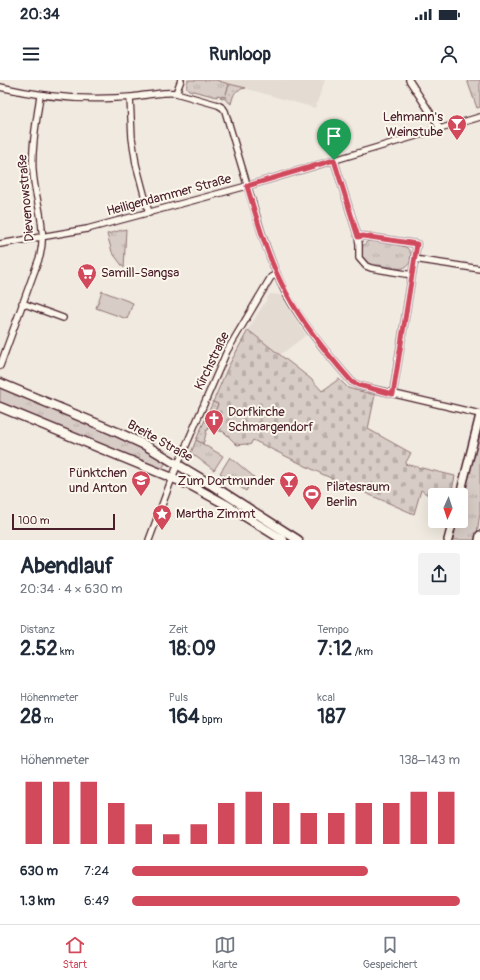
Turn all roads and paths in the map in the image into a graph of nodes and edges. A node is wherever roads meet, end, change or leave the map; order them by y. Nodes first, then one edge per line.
1 (181, 80) edge
2 (409, 80) edge
3 (0, 87) edge
4 (176, 93) junction
5 (40, 95) junction
6 (130, 97) junction
7 (480, 117) edge
8 (440, 129) junction
9 (334, 160) junction
10 (247, 186) junction
11 (149, 212) junction
12 (42, 237) junction
13 (358, 237) junction
14 (0, 244) edge
15 (414, 259) junction
16 (480, 269) edge
17 (277, 274) junction
18 (412, 275) junction
19 (22, 304) junction
20 (63, 318) dead end
21 (0, 366) edge
22 (0, 383) edge
23 (393, 394) junction
24 (0, 407) edge
25 (480, 414) edge
26 (177, 464) junction
27 (172, 478) junction
28 (462, 488) edge
29 (451, 528) edge
30 (480, 535) edge
31 (149, 540) edge
32 (283, 540) edge
33 (298, 540) edge
34 (448, 540) edge
35 (479, 540) edge

1 - 4 street
2 - 8 street
3 - 5 street
4 - 6 street
4 - 10 street
5 - 6 street
5 - 12 street, Dievenowstraße
6 - 11 street
7 - 8 street, Heiligendammer Straße
8 - 9 street, Heiligendammer Straße
9 - 10 street, Heiligendammer Straße
9 - 13 street
10 - 11 street, Heiligendammer Straße
10 - 17 street
11 - 12 street, Heiligendammer Straße
12 - 14 street, Heiligendammer Straße
12 - 19 street, Dievenowstraße
13 - 15 street
13 - 18 street
15 - 16 street
15 - 18 street
17 - 23 street
17 - 26 street, Kirchstraße
18 - 23 street
19 - 20 street
19 - 21 street, Dievenowstraße
22 - 26 main road, Breite Straße
23 - 25 street
24 - 27 main road, Breite Straße
25 - 28 street
26 - 27 street, Kirchstraße
26 - 33 main road, Breite Straße
27 - 31 street, Kirchstraße
27 - 32 main road, Breite Straße
29 - 34 street
30 - 35 street

